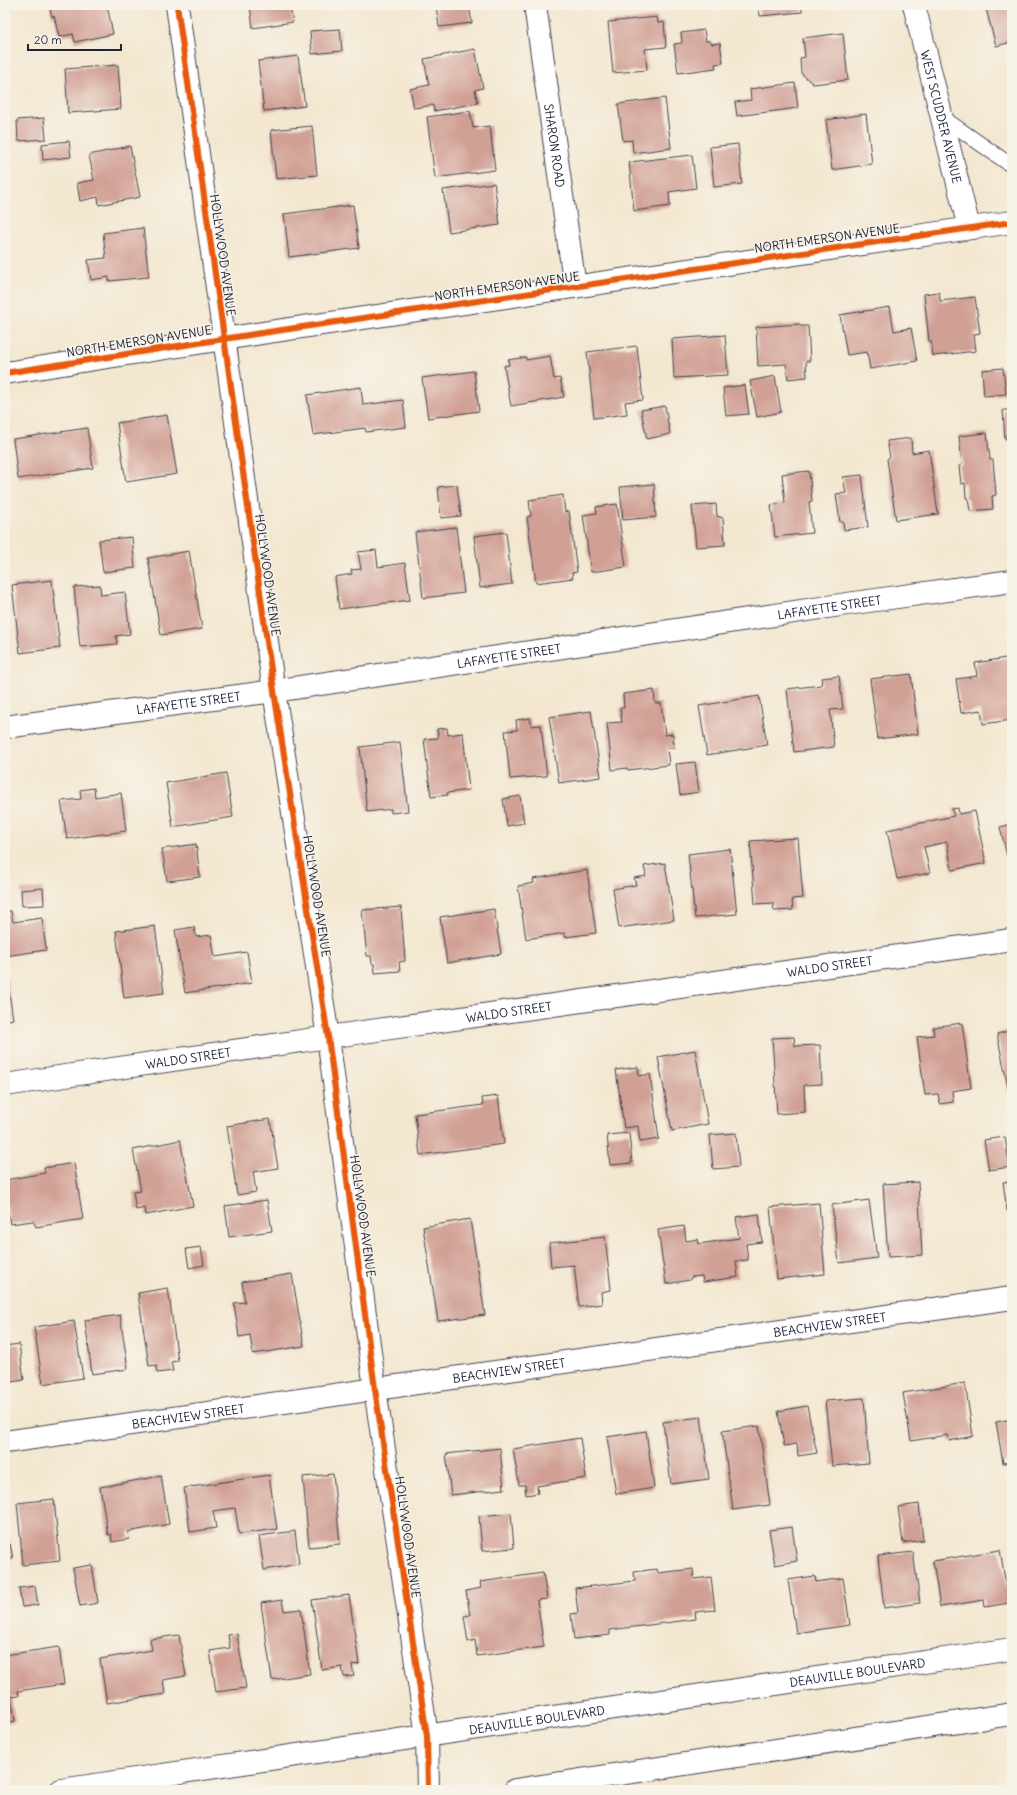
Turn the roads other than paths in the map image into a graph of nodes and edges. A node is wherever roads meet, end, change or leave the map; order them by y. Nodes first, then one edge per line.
1 (177, 5) edge
2 (536, 5) edge
3 (914, 5) edge
4 (942, 117) junction
5 (1012, 166) edge
6 (1012, 222) edge
7 (970, 228) junction
8 (575, 287) junction
9 (224, 338) junction
10 (5, 373) edge
11 (1012, 581) edge
12 (274, 691) junction
13 (5, 727) edge
14 (1012, 940) edge
15 (328, 1037) junction
16 (5, 1085) edge
17 (1012, 1298) edge
18 (375, 1389) junction
19 (5, 1442) edge
20 (1012, 1649) edge
21 (1012, 1714) edge
22 (427, 1736) junction
23 (61, 1790) edge
24 (428, 1790) edge
25 (515, 1790) edge

1 - 9 street, HOLLYWOOD AVENUE
2 - 8 street, SHARON ROAD
3 - 4 street, WEST SCUDDER AVENUE
4 - 5 lane
4 - 7 street, WEST SCUDDER AVENUE
6 - 7 street, NORTH EMERSON AVENUE
7 - 8 street, NORTH EMERSON AVENUE
8 - 9 street, NORTH EMERSON AVENUE
9 - 10 street, NORTH EMERSON AVENUE
9 - 12 street, HOLLYWOOD AVENUE
11 - 12 street, LAFAYETTE STREET
12 - 13 street, LAFAYETTE STREET
12 - 15 street, HOLLYWOOD AVENUE
14 - 15 street, WALDO STREET
15 - 16 street, WALDO STREET
15 - 18 street, HOLLYWOOD AVENUE
17 - 18 street, BEACHVIEW STREET
18 - 19 street, BEACHVIEW STREET
18 - 22 street, HOLLYWOOD AVENUE
20 - 22 street, DEAUVILLE BOULEVARD
21 - 25 street
22 - 23 street, DEAUVILLE BOULEVARD
22 - 24 street, HOLLYWOOD AVENUE

